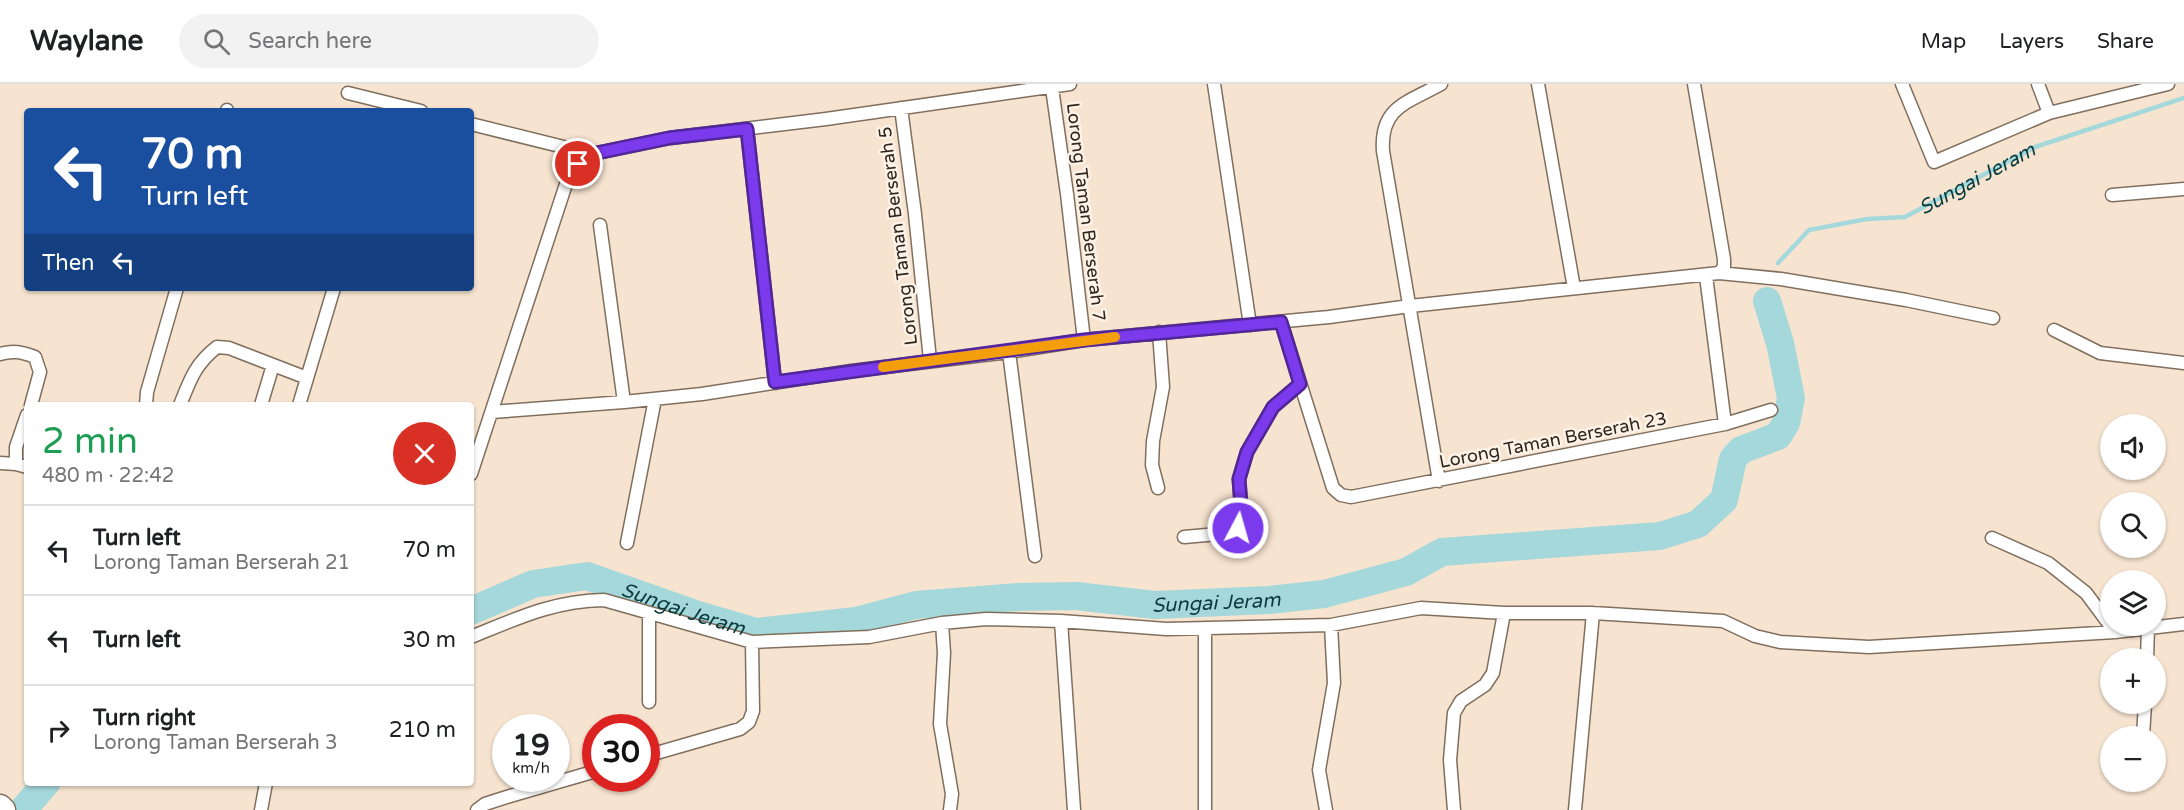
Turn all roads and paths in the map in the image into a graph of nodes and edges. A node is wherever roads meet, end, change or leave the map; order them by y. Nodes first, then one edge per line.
1 (1070, 84) edge
2 (1214, 84) edge
3 (1441, 84) edge
4 (1538, 84) edge
5 (1694, 84) edge
6 (1902, 84) edge
7 (2038, 84) edge
8 (2168, 84) edge
9 (1052, 88) junction
10 (348, 93) dead end
11 (388, 107) edge
12 (901, 108) junction
13 (2049, 113) junction
14 (474, 125) edge
15 (747, 129) junction
16 (592, 154) junction
17 (2184, 189) edge
18 (2112, 195) dead end
19 (600, 225) dead end
20 (1712, 274) junction
21 (1574, 288) junction
22 (176, 291) edge
23 (333, 291) edge
24 (1410, 306) junction
25 (1993, 318) dead end
26 (1281, 322) junction
27 (1250, 325) junction
28 (2054, 330) dead end
29 (1159, 332) junction
30 (1084, 340) junction
31 (1009, 352) junction
32 (0, 354) edge
33 (930, 360) junction
34 (2184, 363) edge
35 (273, 365) junction
36 (307, 378) junction
37 (775, 382) junction
38 (1300, 384) junction
39 (654, 399) junction
40 (32, 402) edge
41 (146, 402) edge
42 (181, 402) edge
43 (262, 402) edge
44 (300, 402) edge
45 (624, 402) junction
46 (1771, 410) dead end
47 (492, 411) junction
48 (24, 424) edge
49 (1725, 424) junction
50 (0, 463) edge
51 (22, 465) edge
52 (474, 465) edge
53 (1439, 481) junction
54 (1158, 488) dead end
55 (1184, 537) dead end
56 (1992, 538) dead end
57 (627, 543) dead end
58 (1035, 556) dead end
59 (2100, 612) edge
60 (1504, 613) junction
61 (1593, 613) junction
62 (649, 614) junction
63 (1061, 621) junction
64 (942, 623) junction
65 (2184, 624) edge
66 (1330, 625) junction
67 (2166, 626) edge
68 (1205, 629) junction
69 (2100, 633) edge
70 (474, 636) edge
71 (752, 642) junction
72 (649, 702) dead end
73 (660, 752) edge
74 (582, 775) edge
75 (265, 786) edge
76 (261, 810) edge
77 (477, 810) edge
78 (950, 810) edge
79 (1074, 810) edge
80 (1205, 810) edge
81 (1326, 810) edge
82 (1454, 810) edge
83 (1575, 810) edge

1 - 9 street
2 - 27 street
3 - 24 street
4 - 21 street
5 - 20 street
6 - 13 street
7 - 13 street
8 - 13 street
9 - 12 street
9 - 30 street, Lorong Taman Berserah 7
10 - 11 street
12 - 15 street
12 - 33 street, Lorong Taman Berserah 5
14 - 16 street
15 - 16 street
15 - 37 street
16 - 47 street
17 - 18 street
19 - 45 street
20 - 21 street
20 - 25 street
20 - 49 street
21 - 24 street
22 - 41 street
23 - 36 street
24 - 26 street
24 - 53 street
26 - 27 street
26 - 38 street
27 - 29 street
28 - 34 street
29 - 30 street
29 - 54 street
30 - 31 street
31 - 33 street
31 - 58 street
32 - 40 street
33 - 37 street
35 - 36 street
35 - 42 street
35 - 43 street
36 - 44 street
37 - 39 street
38 - 53 street, Lorong Taman Berserah 23
38 - 55 street
39 - 45 street
39 - 57 street
45 - 47 street
46 - 49 street, Lorong Taman Berserah 23
47 - 52 street
48 - 51 street
49 - 53 street, Lorong Taman Berserah 23
50 - 51 street
56 - 59 street
60 - 61 street
60 - 66 street
60 - 82 street
61 - 69 street
61 - 83 street
62 - 70 street
62 - 71 street
62 - 72 street
63 - 64 street
63 - 68 street
63 - 79 street
64 - 71 street
64 - 78 street
65 - 67 street
66 - 68 street
66 - 81 street
68 - 80 street
71 - 73 street
74 - 77 street
75 - 76 street

